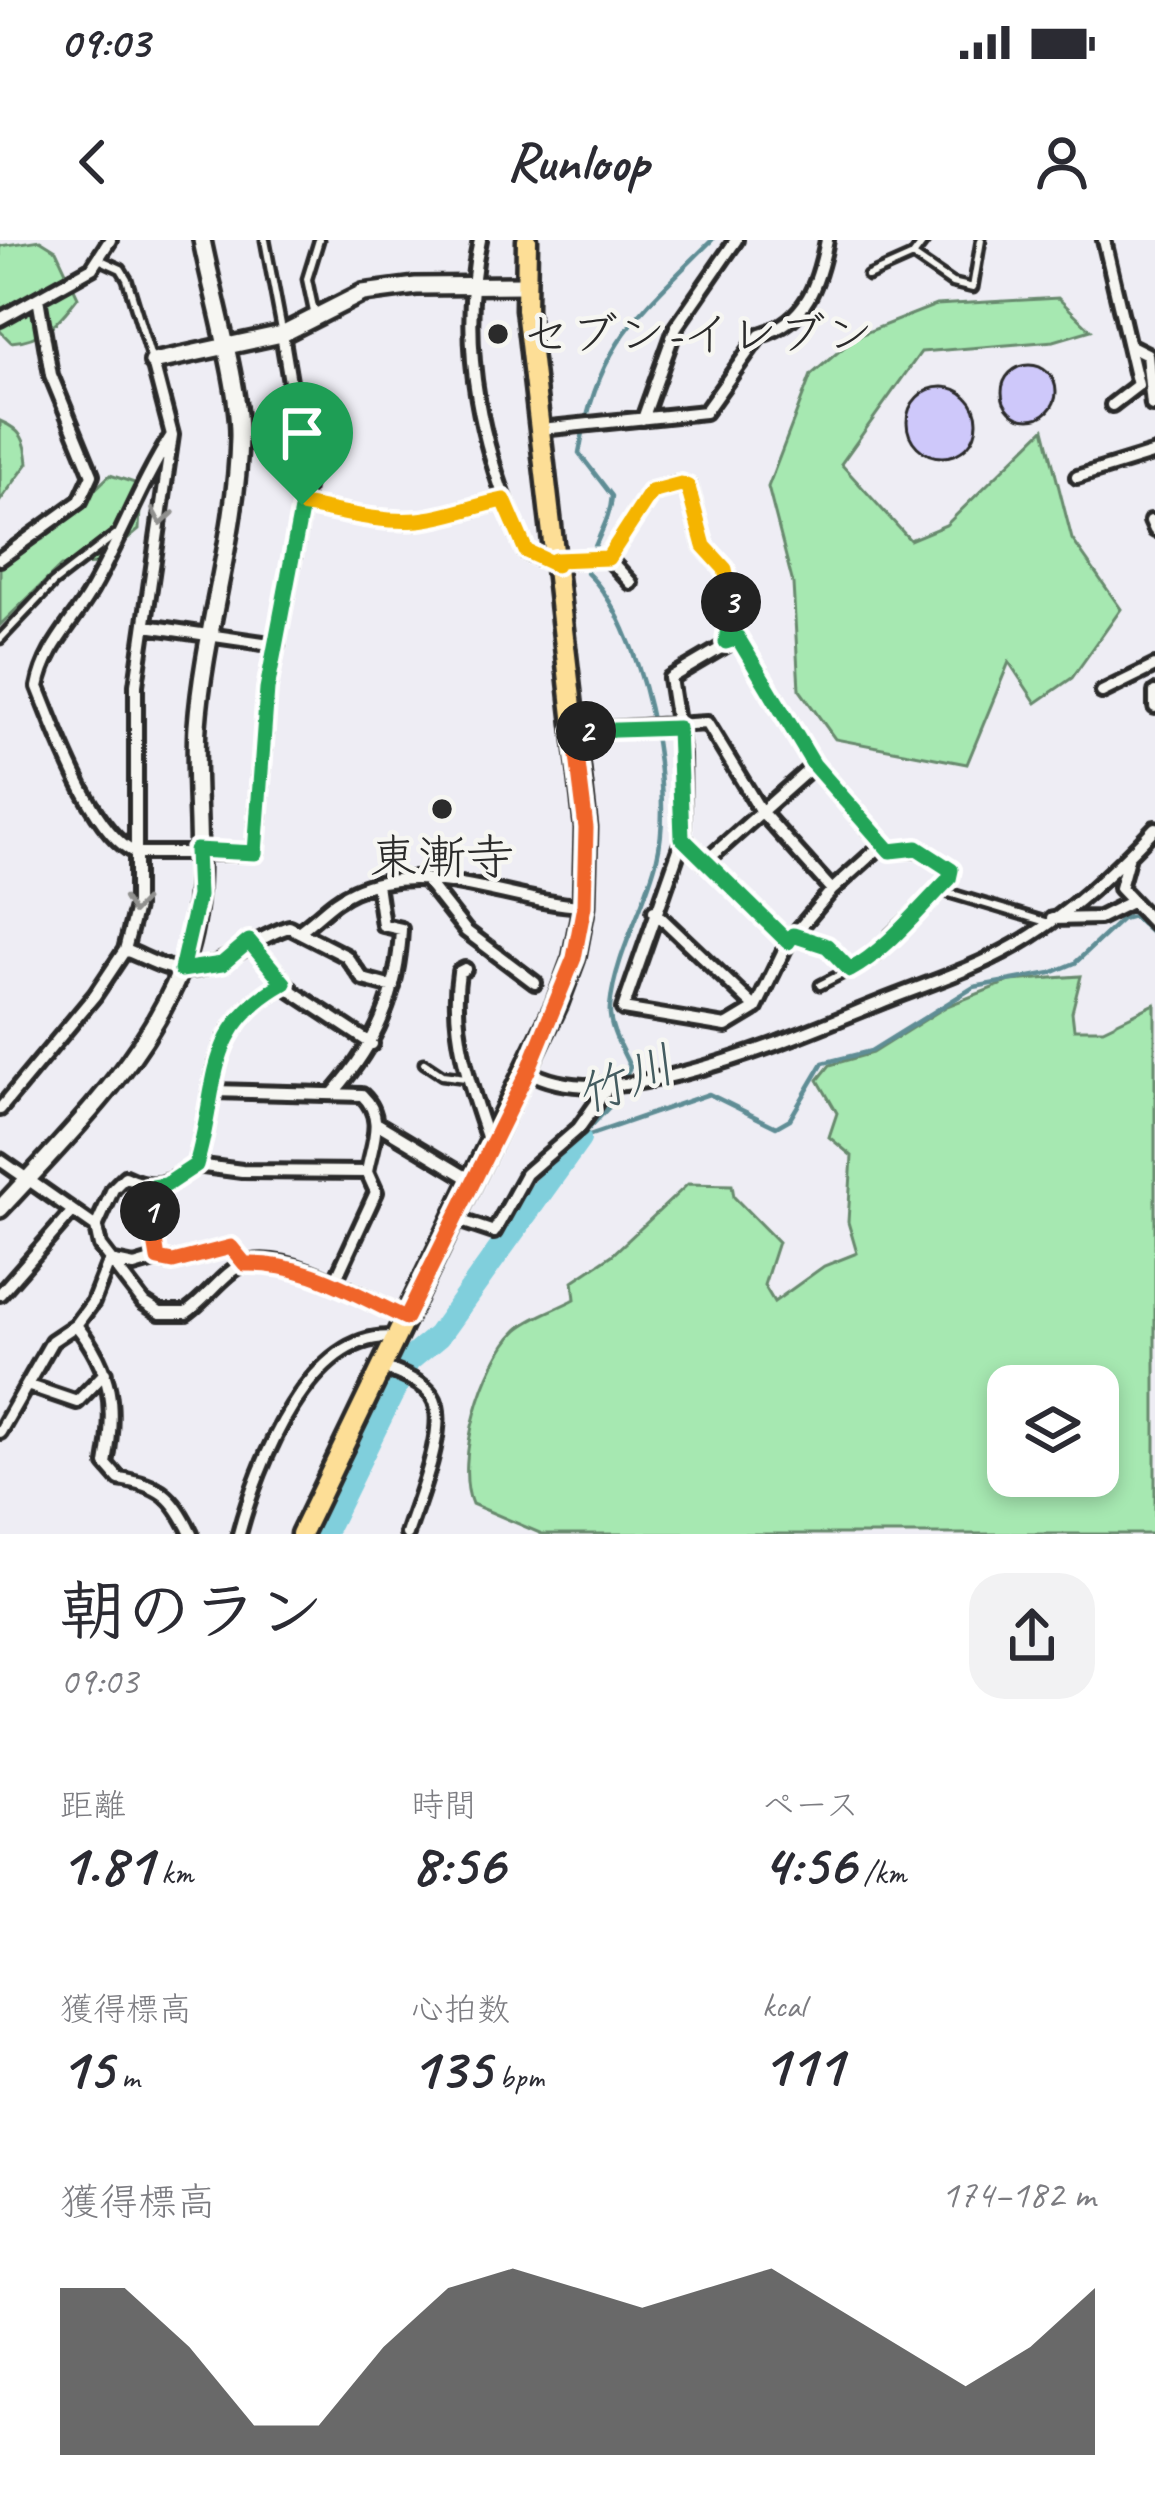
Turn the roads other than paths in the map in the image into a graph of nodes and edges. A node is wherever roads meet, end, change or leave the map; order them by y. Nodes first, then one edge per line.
1 (110, 240) edge
2 (202, 240) edge
3 (265, 240) edge
4 (320, 240) edge
5 (481, 240) edge
6 (527, 240) edge
7 (736, 240) edge
8 (827, 240) edge
9 (925, 240) edge
10 (981, 240) edge
11 (1104, 240) edge
12 (913, 256) junction
13 (101, 260) junction
14 (868, 276) dead end
15 (471, 284) junction
16 (525, 285) junction
17 (38, 298) junction
18 (315, 317) junction
19 (0, 319) edge
20 (282, 334) junction
21 (1130, 345) junction
22 (223, 347) junction
23 (153, 362) junction
24 (1112, 405) dead end
25 (1152, 405) dead end
26 (643, 419) junction
27 (541, 429) junction
28 (172, 435) junction
29 (1155, 453) edge
30 (1077, 477) dead end
31 (504, 500) junction
32 (302, 505) junction
33 (118, 533) junction
34 (608, 558) junction
35 (0, 559) edge
36 (556, 562) junction
37 (632, 584) dead end
38 (146, 626) junction
39 (213, 637) junction
40 (0, 639) edge
41 (726, 642) junction
42 (277, 645) junction
43 (1155, 666) edge
44 (1102, 692) dead end
45 (1155, 692) edge
46 (1155, 707) edge
47 (678, 728) junction
48 (574, 731) junction
49 (814, 765) junction
50 (760, 810) junction
51 (1155, 828) edge
52 (682, 838) junction
53 (883, 844) junction
54 (196, 850) junction
55 (136, 853) junction
56 (1129, 855) junction
57 (705, 862) junction
58 (424, 879) junction
59 (376, 884) junction
60 (832, 890) junction
61 (939, 890) junction
62 (1132, 902) junction
63 (584, 906) junction
64 (654, 910) junction
65 (1049, 921) junction
66 (1155, 925) edge
67 (302, 930) junction
68 (791, 939) junction
69 (249, 941) junction
70 (125, 950) junction
71 (465, 969) dead end
72 (181, 970) junction
73 (850, 970) junction
74 (284, 983) junction
75 (535, 983) dead end
76 (820, 985) dead end
77 (393, 987) junction
78 (756, 1008) junction
79 (372, 1044) junction
80 (424, 1063) dead end
81 (528, 1071) junction
82 (466, 1078) junction
83 (610, 1084) junction
84 (214, 1091) junction
85 (334, 1092) junction
86 (0, 1109) edge
87 (378, 1124) junction
88 (490, 1145) junction
89 (0, 1160) edge
90 (196, 1165) junction
91 (367, 1172) junction
92 (27, 1180) junction
93 (474, 1182) junction
94 (146, 1188) junction
95 (0, 1209) edge
96 (72, 1212) junction
97 (455, 1219) junction
98 (96, 1227) junction
99 (158, 1259) junction
100 (111, 1260) junction
101 (245, 1264) junction
102 (334, 1281) junction
103 (0, 1294) edge
104 (406, 1318) junction
105 (76, 1324) junction
106 (398, 1338) junction
107 (383, 1367) junction
108 (105, 1373) junction
109 (27, 1385) junction
110 (0, 1432) edge
111 (191, 1534) edge
112 (239, 1534) edge
113 (301, 1534) edge
114 (407, 1534) edge

1 - 13 street
2 - 22 street
3 - 20 lane
4 - 18 lane
5 - 15 street
6 - 16 main road
7 - 26 street
8 - 26 street
9 - 12 lane
10 - 12 lane
11 - 21 street
12 - 14 lane
13 - 17 street
13 - 23 lane
15 - 16 street
15 - 18 street
15 - 31 street
16 - 27 main road
17 - 19 street
17 - 35 street
18 - 20 street
20 - 22 street
20 - 32 street
21 - 24 street
21 - 25 street
22 - 23 street
22 - 39 street
23 - 28 street
26 - 27 street
27 - 36 main road
28 - 33 street
28 -> 38 street
29 - 30 street
31 - 32 street
31 - 36 street
32 - 42 street
33 - 40 lane
33 - 55 street
34 - 36 street
34 - 37 street
34 - 41 street
36 - 48 main road
38 - 39 street
38 - 55 street
39 - 42 street
39 - 54 street
41 - 47 street
41 - 49 street
42 - 54 street
43 - 44 street
45 - 46 street
47 - 48 street
47 - 50 street
47 - 52 street
48 - 63 main road
49 - 50 street
49 - 53 street
50 - 57 street
50 - 60 street
51 - 56 street
52 - 57 street
52 - 64 street
53 - 60 street
53 - 61 lane
54 - 55 street
54 - 72 street
55 -> 70 street
56 - 62 street
56 - 65 street
57 - 68 street
58 - 59 street
58 - 63 street
58 - 75 street
59 - 67 street
59 - 77 street
60 - 68 street
61 - 65 lane
61 - 73 lane
62 - 65 street
62 - 66 street
63 - 81 main road
64 - 78 street
64 - 78 street
65 - 83 street
67 - 69 street
67 - 77 street
68 - 73 lane
68 - 78 street
69 - 72 street
69 - 74 street
70 - 72 street
70 - 86 street
71 - 82 street
72 - 92 street
73 - 76 lane
74 - 79 street
74 - 84 street
77 - 79 street
79 - 85 street
80 - 82 lane
81 - 83 street
81 - 88 main road
82 - 88 street
83 - 97 street
84 - 85 street
84 - 90 street
85 - 87 street
87 - 91 street
87 - 93 street
88 - 93 main road
89 - 92 street
90 - 91 street
90 - 94 street
91 - 102 street
92 - 95 street
92 - 96 street
93 - 97 main road
94 - 98 street
94 - 99 street
96 - 98 street
96 - 103 street
97 - 104 main road
98 - 100 street
99 - 100 street
99 - 101 street
100 - 101 street
100 - 105 street
101 - 102 street
102 - 104 street
104 - 106 main road
105 - 108 street
105 - 109 street
106 - 107 main road
106 - 112 street
107 - 113 main road
107 - 114 street
108 - 109 street
108 - 111 street
109 - 110 street

